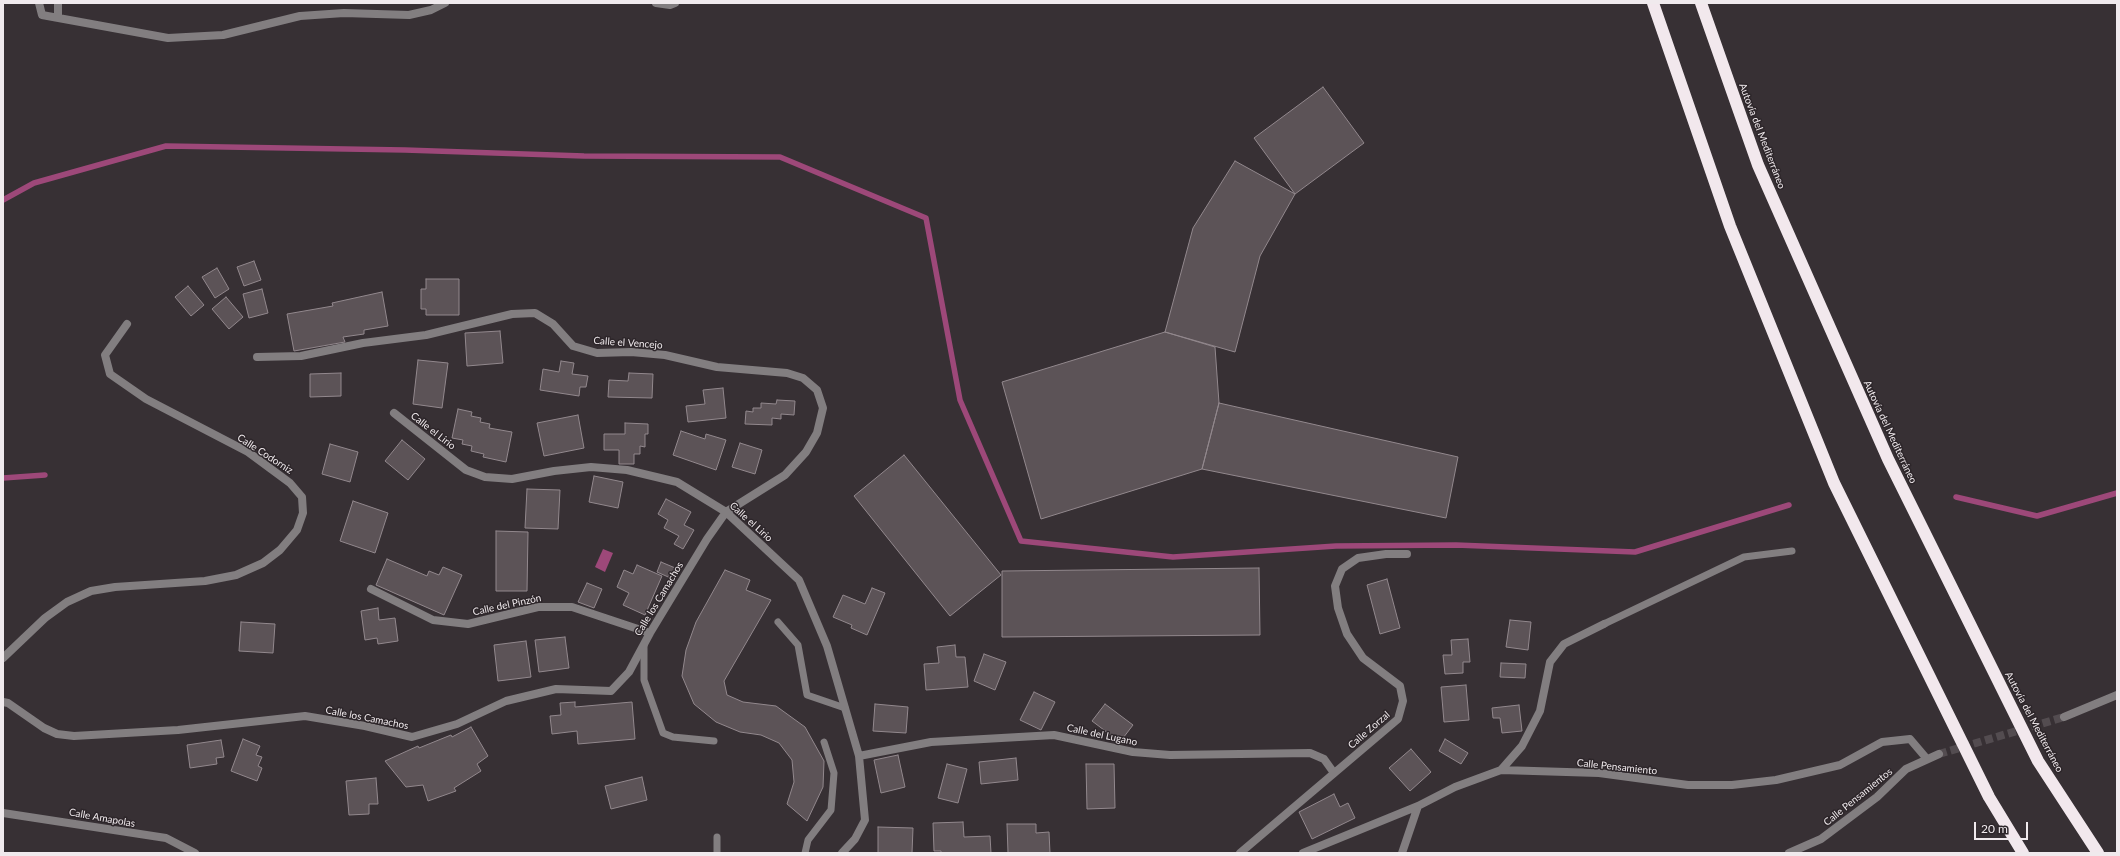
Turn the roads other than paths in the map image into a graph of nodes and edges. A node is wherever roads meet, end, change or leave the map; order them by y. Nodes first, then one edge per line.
1 (39, 3) edge
2 (58, 3) edge
3 (445, 3) edge
4 (656, 3) edge
5 (675, 3) edge
6 (1653, 3) edge
7 (1702, 3) edge
8 (58, 18) junction
9 (127, 324) dead end
10 (257, 357) dead end
11 (394, 413) dead end
12 (726, 512) junction
13 (1792, 552) dead end
14 (1407, 554) dead end
15 (371, 589) dead end
16 (778, 622) dead end
17 (1604, 624) joint
18 (650, 633) junction
19 (644, 645) junction
20 (3, 658) edge
21 (2117, 695) edge
22 (3, 702) edge
23 (845, 708) junction
24 (2064, 717) tunnel mouth
25 (714, 741) dead end
26 (824, 742) dead end
27 (1939, 754) tunnel mouth
28 (859, 756) junction
29 (1927, 759) junction
30 (1501, 770) junction
31 (1334, 773) junction
32 (1418, 806) junction
33 (3, 807) edge
34 (6, 813) edge
35 (717, 837) dead end
36 (195, 853) edge
37 (717, 853) edge
38 (805, 853) edge
39 (842, 853) edge
40 (1240, 853) edge
41 (1303, 853) edge
42 (1402, 853) edge
43 (1789, 853) edge
44 (2023, 853) edge
45 (2098, 853) edge

1 - 8 street
2 - 8 street
3 - 8 street
4 - 5 street
6 - 44 highway
7 - 45 highway, Autovía del Mediterráneo
9 - 20 street, Calle Codorniz
10 - 12 street, Calle el Vencejo
11 - 12 street, Calle el Lirio
12 - 18 street, Calle los Camachos
12 - 23 street, Calle el Lirio
13 - 17 lane
14 - 31 street, Calle Zorzal
15 - 18 street, Calle del Pinzón
16 - 23 lane
17 - 30 street
18 - 19 street, Calle los Camachos
19 - 22 street, Calle los Camachos
19 - 25 lane
21 - 24 street
23 - 28 street, Calle el Lirio
26 - 38 lane
27 - 29 street, Calle Pensamientos
28 - 31 street, Calle del Lugano
28 - 39 street, Calle el Lirio
29 - 30 street, Calle Pensamiento
29 - 43 street, Calle Pensamientos
30 - 32 street, Calle Pensamiento
31 - 40 street, Calle Zorzal
32 - 41 street, Calle Pensamiento
32 - 42 street
33 - 34 street
34 - 36 street, Calle Amapolas
35 - 37 lane

